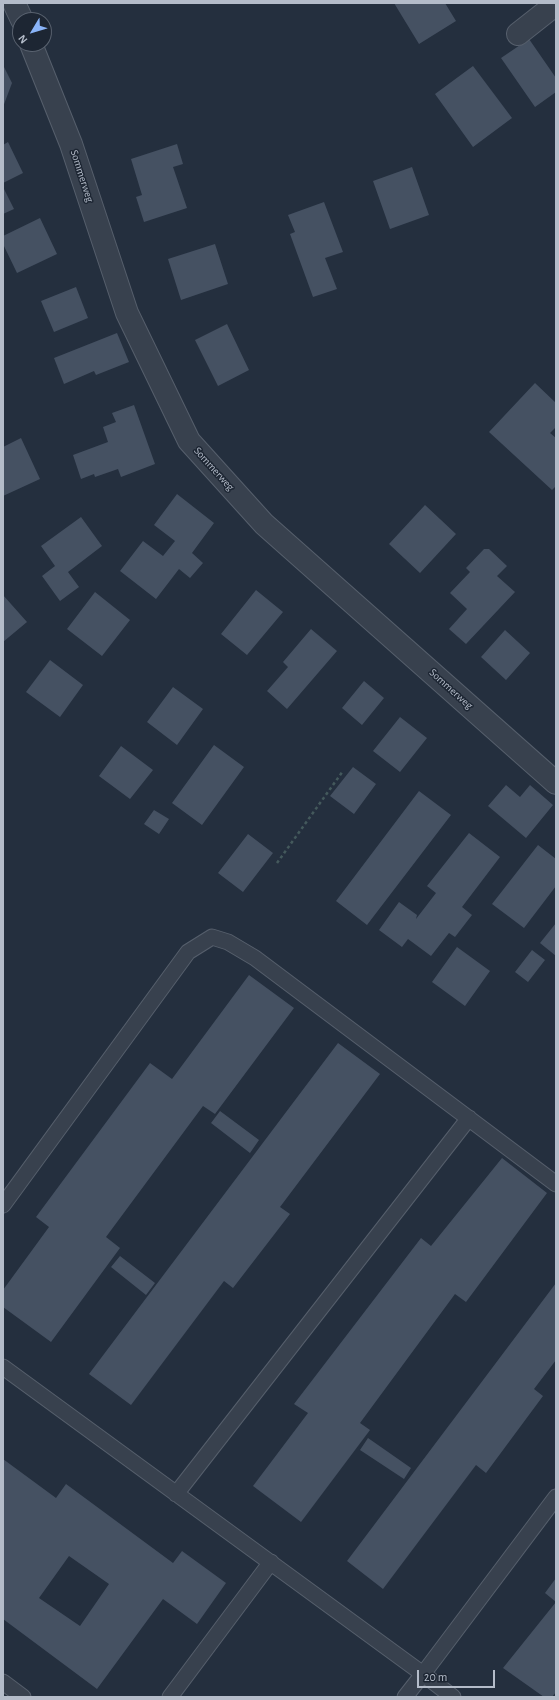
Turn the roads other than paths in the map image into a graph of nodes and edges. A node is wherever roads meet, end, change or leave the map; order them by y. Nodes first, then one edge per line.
1 (556, 4) edge
2 (518, 34) dead end
3 (34, 52) edge
4 (556, 783) edge
5 (469, 1118) junction
6 (556, 1184) edge
7 (3, 1205) edge
8 (3, 1367) edge
9 (176, 1494) junction
10 (556, 1497) edge
11 (271, 1562) junction
12 (423, 1674) junction
13 (3, 1682) edge
14 (23, 1697) edge
15 (170, 1697) edge
16 (405, 1697) edge
17 (453, 1697) edge

1 - 2 street
3 - 4 street, Sommerweg
5 - 6 lane
5 - 7 lane
5 - 9 lane
8 - 9 lane
9 - 11 lane
10 - 12 lane
11 - 12 lane
11 - 15 lane
12 - 16 lane
12 - 17 lane
13 - 14 lane

